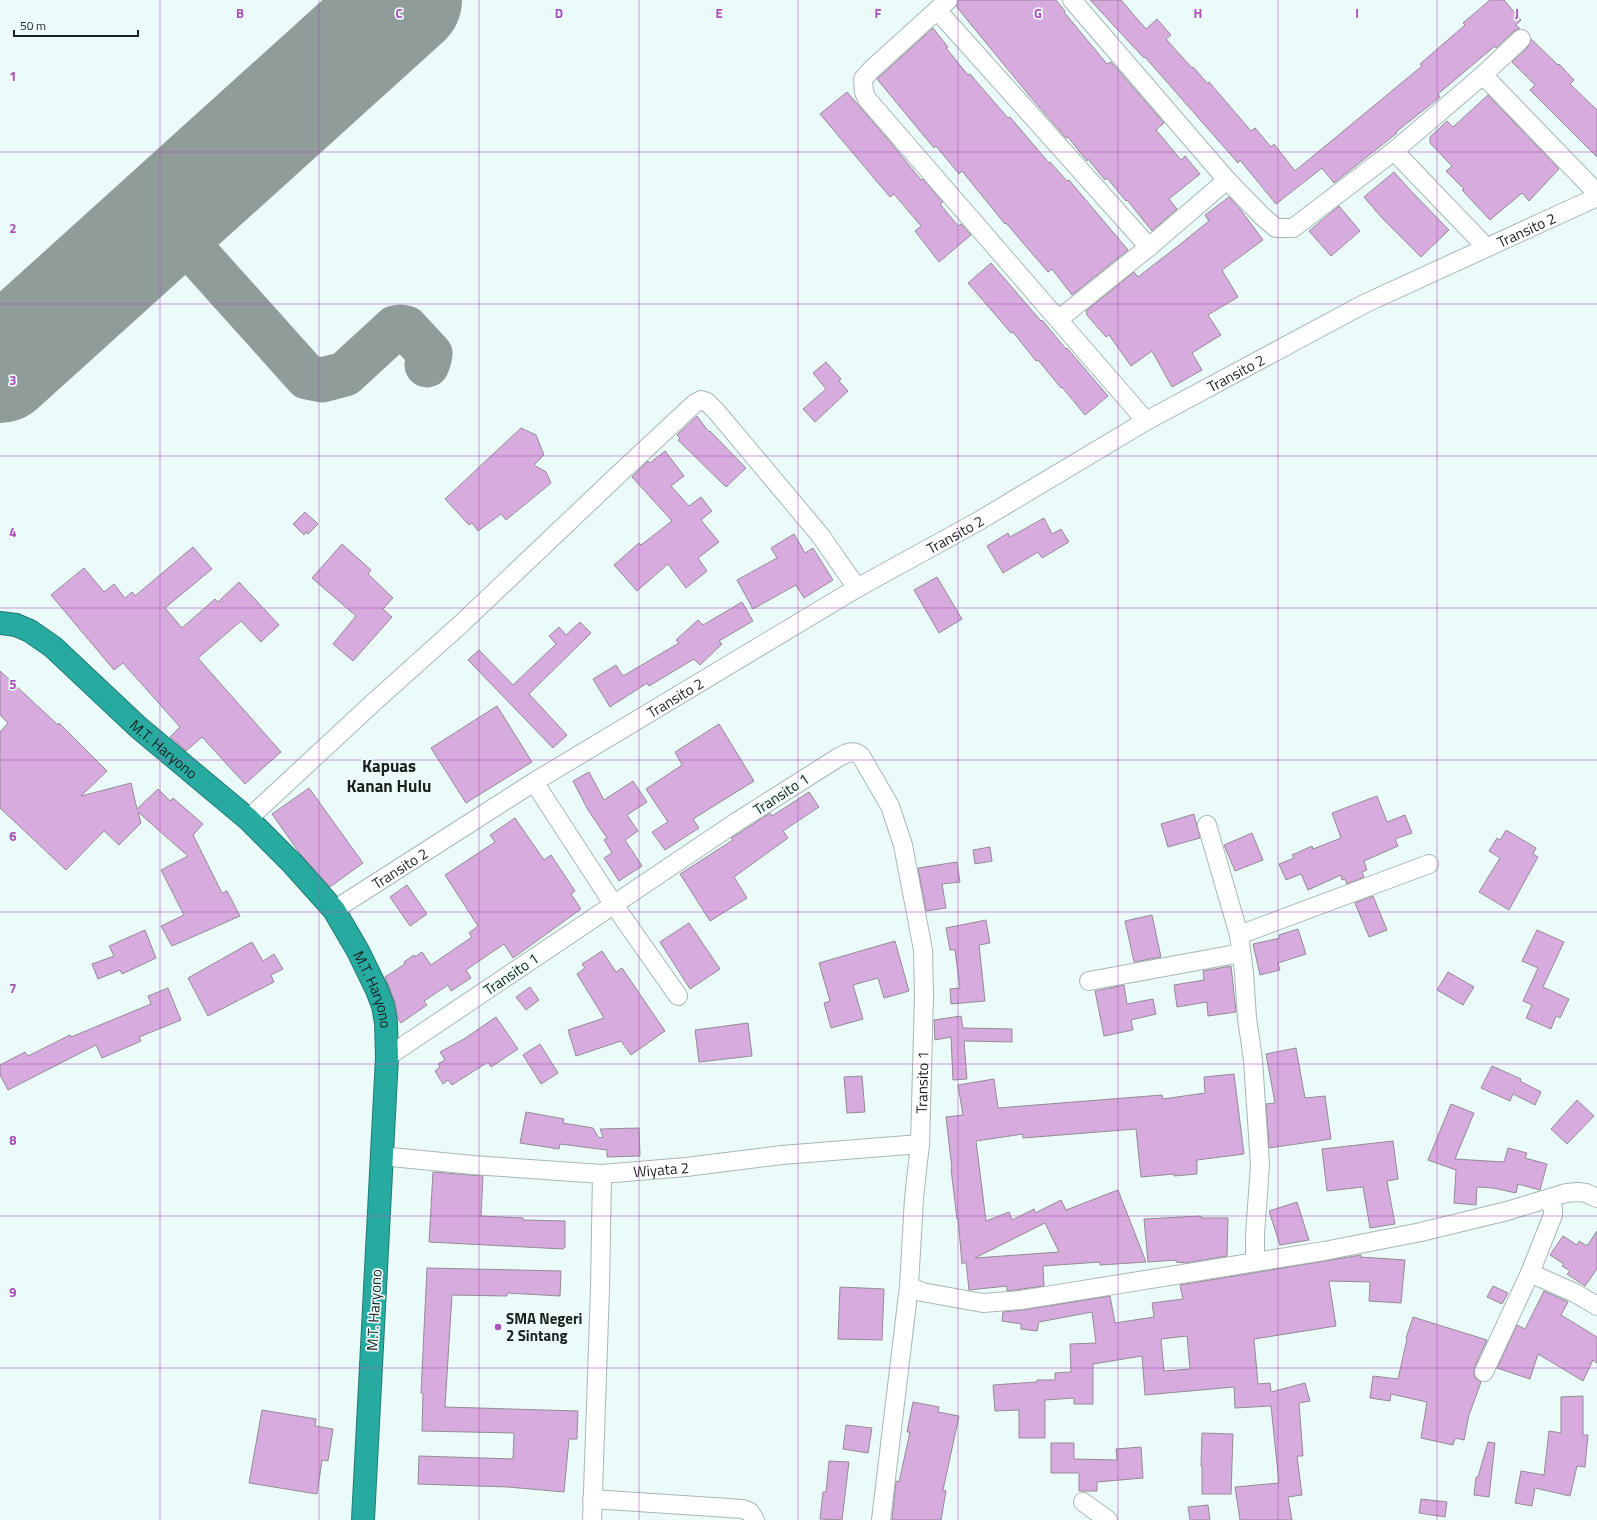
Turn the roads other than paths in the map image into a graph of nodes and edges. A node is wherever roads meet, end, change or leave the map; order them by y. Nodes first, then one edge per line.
1 (1072, 0) edge
2 (942, 5) edge
3 (1521, 39) dead end
4 (1483, 75) junction
5 (1394, 151) junction
6 (1227, 180) junction
7 (1597, 193) edge
8 (1597, 197) edge
9 (1149, 247) junction
10 (1486, 247) junction
11 (1059, 319) junction
12 (1146, 421) junction
13 (857, 588) junction
14 (0, 623) edge
15 (534, 782) junction
16 (248, 819) junction
17 (1207, 825) dead end
18 (1429, 864) dead end
19 (614, 905) junction
20 (334, 910) junction
21 (1239, 935) junction
22 (1241, 953) junction
23 (1089, 981) dead end
24 (678, 996) dead end
25 (387, 1057) junction
26 (920, 1144) junction
27 (381, 1156) junction
28 (602, 1174) junction
29 (1597, 1198) edge
30 (1548, 1199) junction
31 (1255, 1261) junction
32 (1530, 1273) junction
33 (910, 1286) junction
34 (1597, 1306) edge
35 (1484, 1372) dead end
36 (592, 1499) junction
37 (1083, 1502) dead end
38 (363, 1520) edge
39 (592, 1520) edge
40 (755, 1520) edge
41 (881, 1520) edge
42 (1108, 1520) edge

1 - 6 street
2 - 9 street
2 - 11 street
3 - 4 street
4 - 5 street
4 - 7 street
5 - 6 street
5 - 10 street
6 - 9 street
8 - 10 street, Transito 2
9 - 11 street
10 - 12 street, Transito 2
11 - 12 street
12 - 13 street, Transito 2
13 - 15 street, Transito 2
13 - 16 street
14 - 16 highway, M.T. Haryono
15 - 19 street
15 - 20 street, Transito 2
16 - 20 highway, M.T. Haryono
17 - 21 street
18 - 21 street
19 - 24 street
19 - 25 street, Transito 1
19 - 26 street, Transito 1
20 - 25 highway, M.T. Haryono
21 - 22 street
22 - 23 street
22 - 31 street
25 - 27 highway, M.T. Haryono
26 - 28 street, Wiyata 2
26 - 33 street
27 - 28 street, Wiyata 2
27 - 38 highway, M.T. Haryono
28 - 36 street
29 - 30 street
30 - 31 street
30 - 32 street
31 - 33 street
32 - 34 street
32 - 35 street
33 - 41 street
36 - 39 street
36 - 40 street
37 - 42 street

